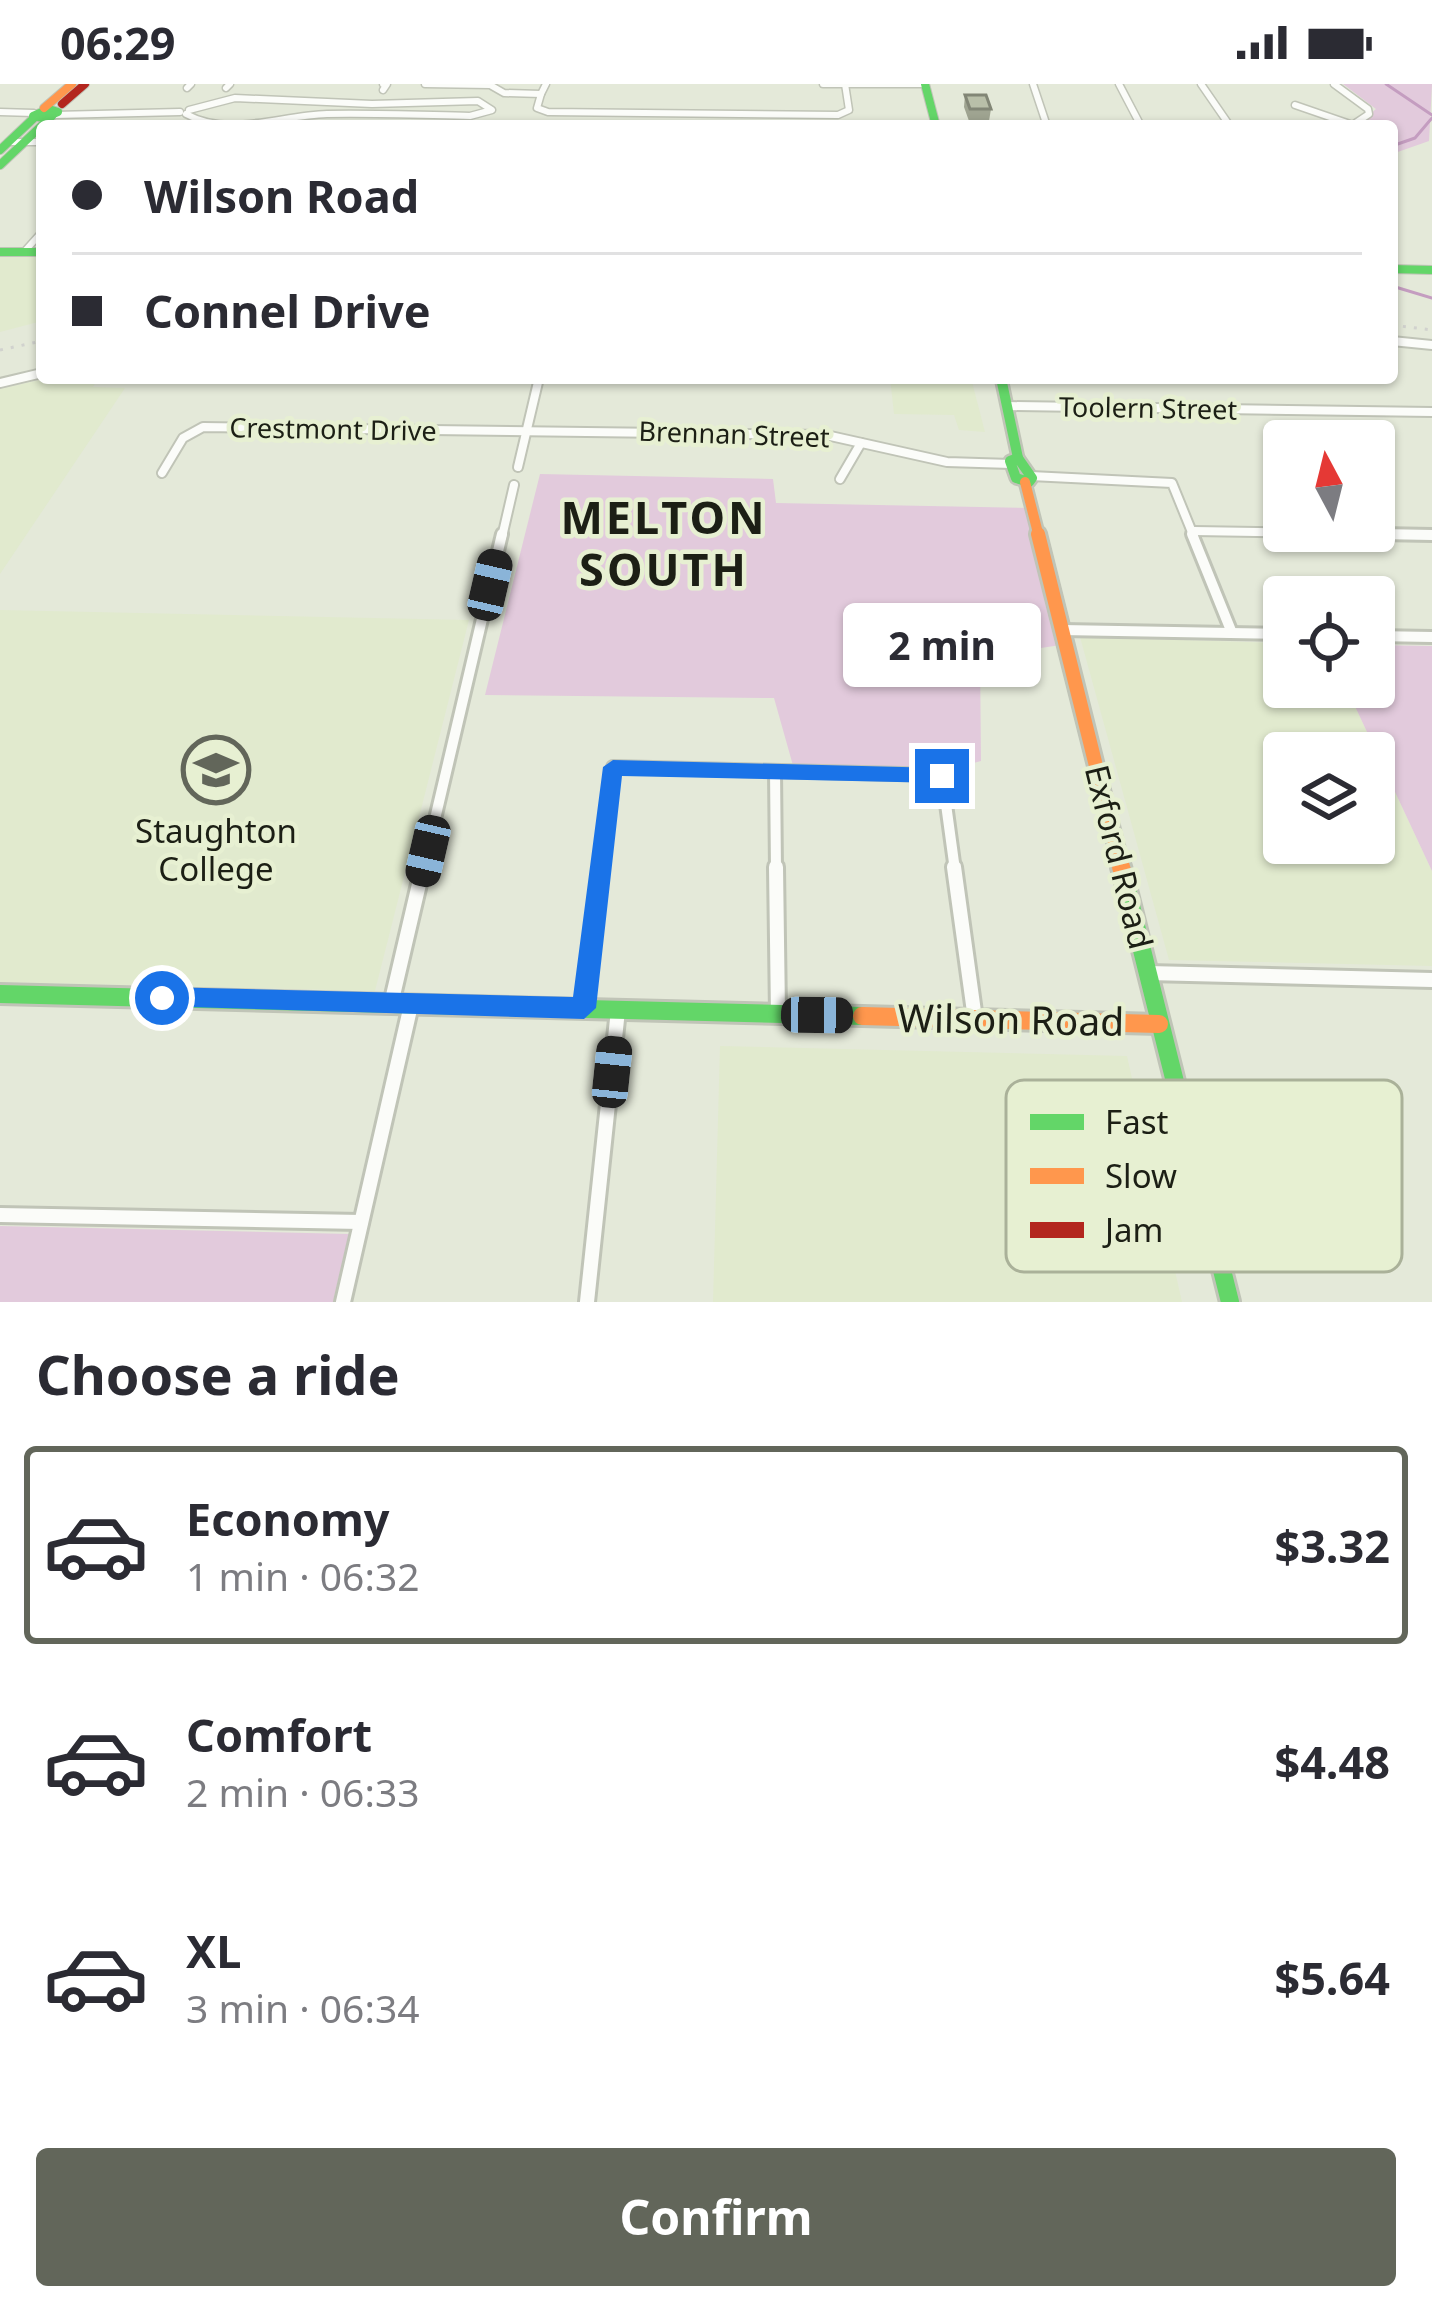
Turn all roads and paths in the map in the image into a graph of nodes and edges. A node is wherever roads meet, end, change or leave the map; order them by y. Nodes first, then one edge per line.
1 (72, 84) edge
2 (86, 84) edge
3 (546, 84) edge
4 (823, 84) edge
5 (845, 84) edge
6 (925, 84) edge
7 (1033, 84) edge
8 (1119, 84) edge
9 (1202, 84) edge
10 (1334, 84) edge
11 (424, 86) edge
12 (541, 94) junction
13 (1294, 104) dead end
14 (0, 112) edge
15 (185, 112) junction
16 (47, 113) junction
17 (622, 113) junction
18 (38, 120) edge
19 (44, 120) edge
20 (194, 120) edge
21 (281, 120) edge
22 (621, 120) edge
23 (934, 120) edge
24 (1045, 120) edge
25 (1138, 120) edge
26 (1225, 120) edge
27 (1338, 120) edge
28 (1360, 120) edge
29 (36, 121) edge
30 (34, 141) edge
31 (4, 146) edge
32 (0, 165) edge
33 (36, 239) edge
34 (0, 252) edge
35 (24, 252) junction
36 (36, 252) edge
37 (1398, 269) edge
38 (1432, 270) edge
39 (1398, 342) edge
40 (1432, 345) edge
41 (36, 374) edge
42 (0, 382) edge
43 (538, 384) edge
44 (1002, 384) edge
45 (1008, 406) junction
46 (1432, 412) edge
47 (526, 434) junction
48 (861, 443) junction
49 (1014, 461) junction
50 (518, 467) dead end
51 (162, 472) dead end
52 (841, 479) dead end
53 (1028, 479) junction
54 (514, 485) dead end
55 (1194, 531) junction
56 (1432, 535) edge
57 (1062, 630) junction
58 (1232, 633) junction
59 (1263, 634) edge
60 (1395, 636) edge
61 (1432, 637) edge
62 (775, 772) junction
63 (1148, 973) junction
64 (1432, 980) edge
65 (0, 994) edge
66 (392, 1004) junction
67 (411, 1005) junction
68 (584, 1008) junction
69 (618, 1010) junction
70 (778, 1014) junction
71 (975, 1019) junction
72 (1159, 1024) junction
73 (1173, 1080) edge
74 (0, 1215) edge
75 (361, 1222) junction
76 (1222, 1272) edge
77 (343, 1302) edge
78 (587, 1302) edge
79 (1230, 1302) edge

1 - 16 street
2 - 16 street
3 - 12 street
4 - 5 street
5 - 6 street
5 - 17 street
6 - 23 street
7 - 24 street
8 - 25 street
9 - 26 street
10 - 28 street
11 - 12 street
12 - 17 street
13 - 27 street
14 - 16 street
15 - 16 street
15 - 20 street
15 - 21 street
16 - 18 street
16 - 19 street
17 - 22 street
29 - 31 street
30 - 31 street
30 - 32 street
33 - 35 street
34 - 35 street
35 - 36 street
37 - 38 street
39 - 40 street
41 - 42 street
43 - 47 street
44 - 45 street, Exford Road
45 - 46 street, Toolern Street
45 - 49 street, Exford Road
47 - 48 street, Brennan Street
47 - 50 street
47 - 51 street, Crestmont Drive
48 - 49 street, Brennan Street
48 - 52 street
49 - 53 street, Exford Road
53 - 55 street
53 - 57 street, Exford Road
54 - 66 street
55 - 56 street
55 - 58 street
57 - 58 street
57 - 63 street, Exford Road
58 - 59 street
60 - 61 street
62 - 68 street
62 - 70 street
62 - 71 street
63 - 64 street
63 - 72 street, Exford Road
65 - 66 street, Wilson Road
66 - 67 street, Wilson Road
67 - 68 street, Wilson Road
67 - 75 street
68 - 69 street, Wilson Road
69 - 70 street, Wilson Road
69 - 78 street
70 - 71 street, Wilson Road
71 - 72 street, Wilson Road
72 - 73 street, Exford Road
74 - 75 street
75 - 77 street
76 - 79 street, Exford Road

